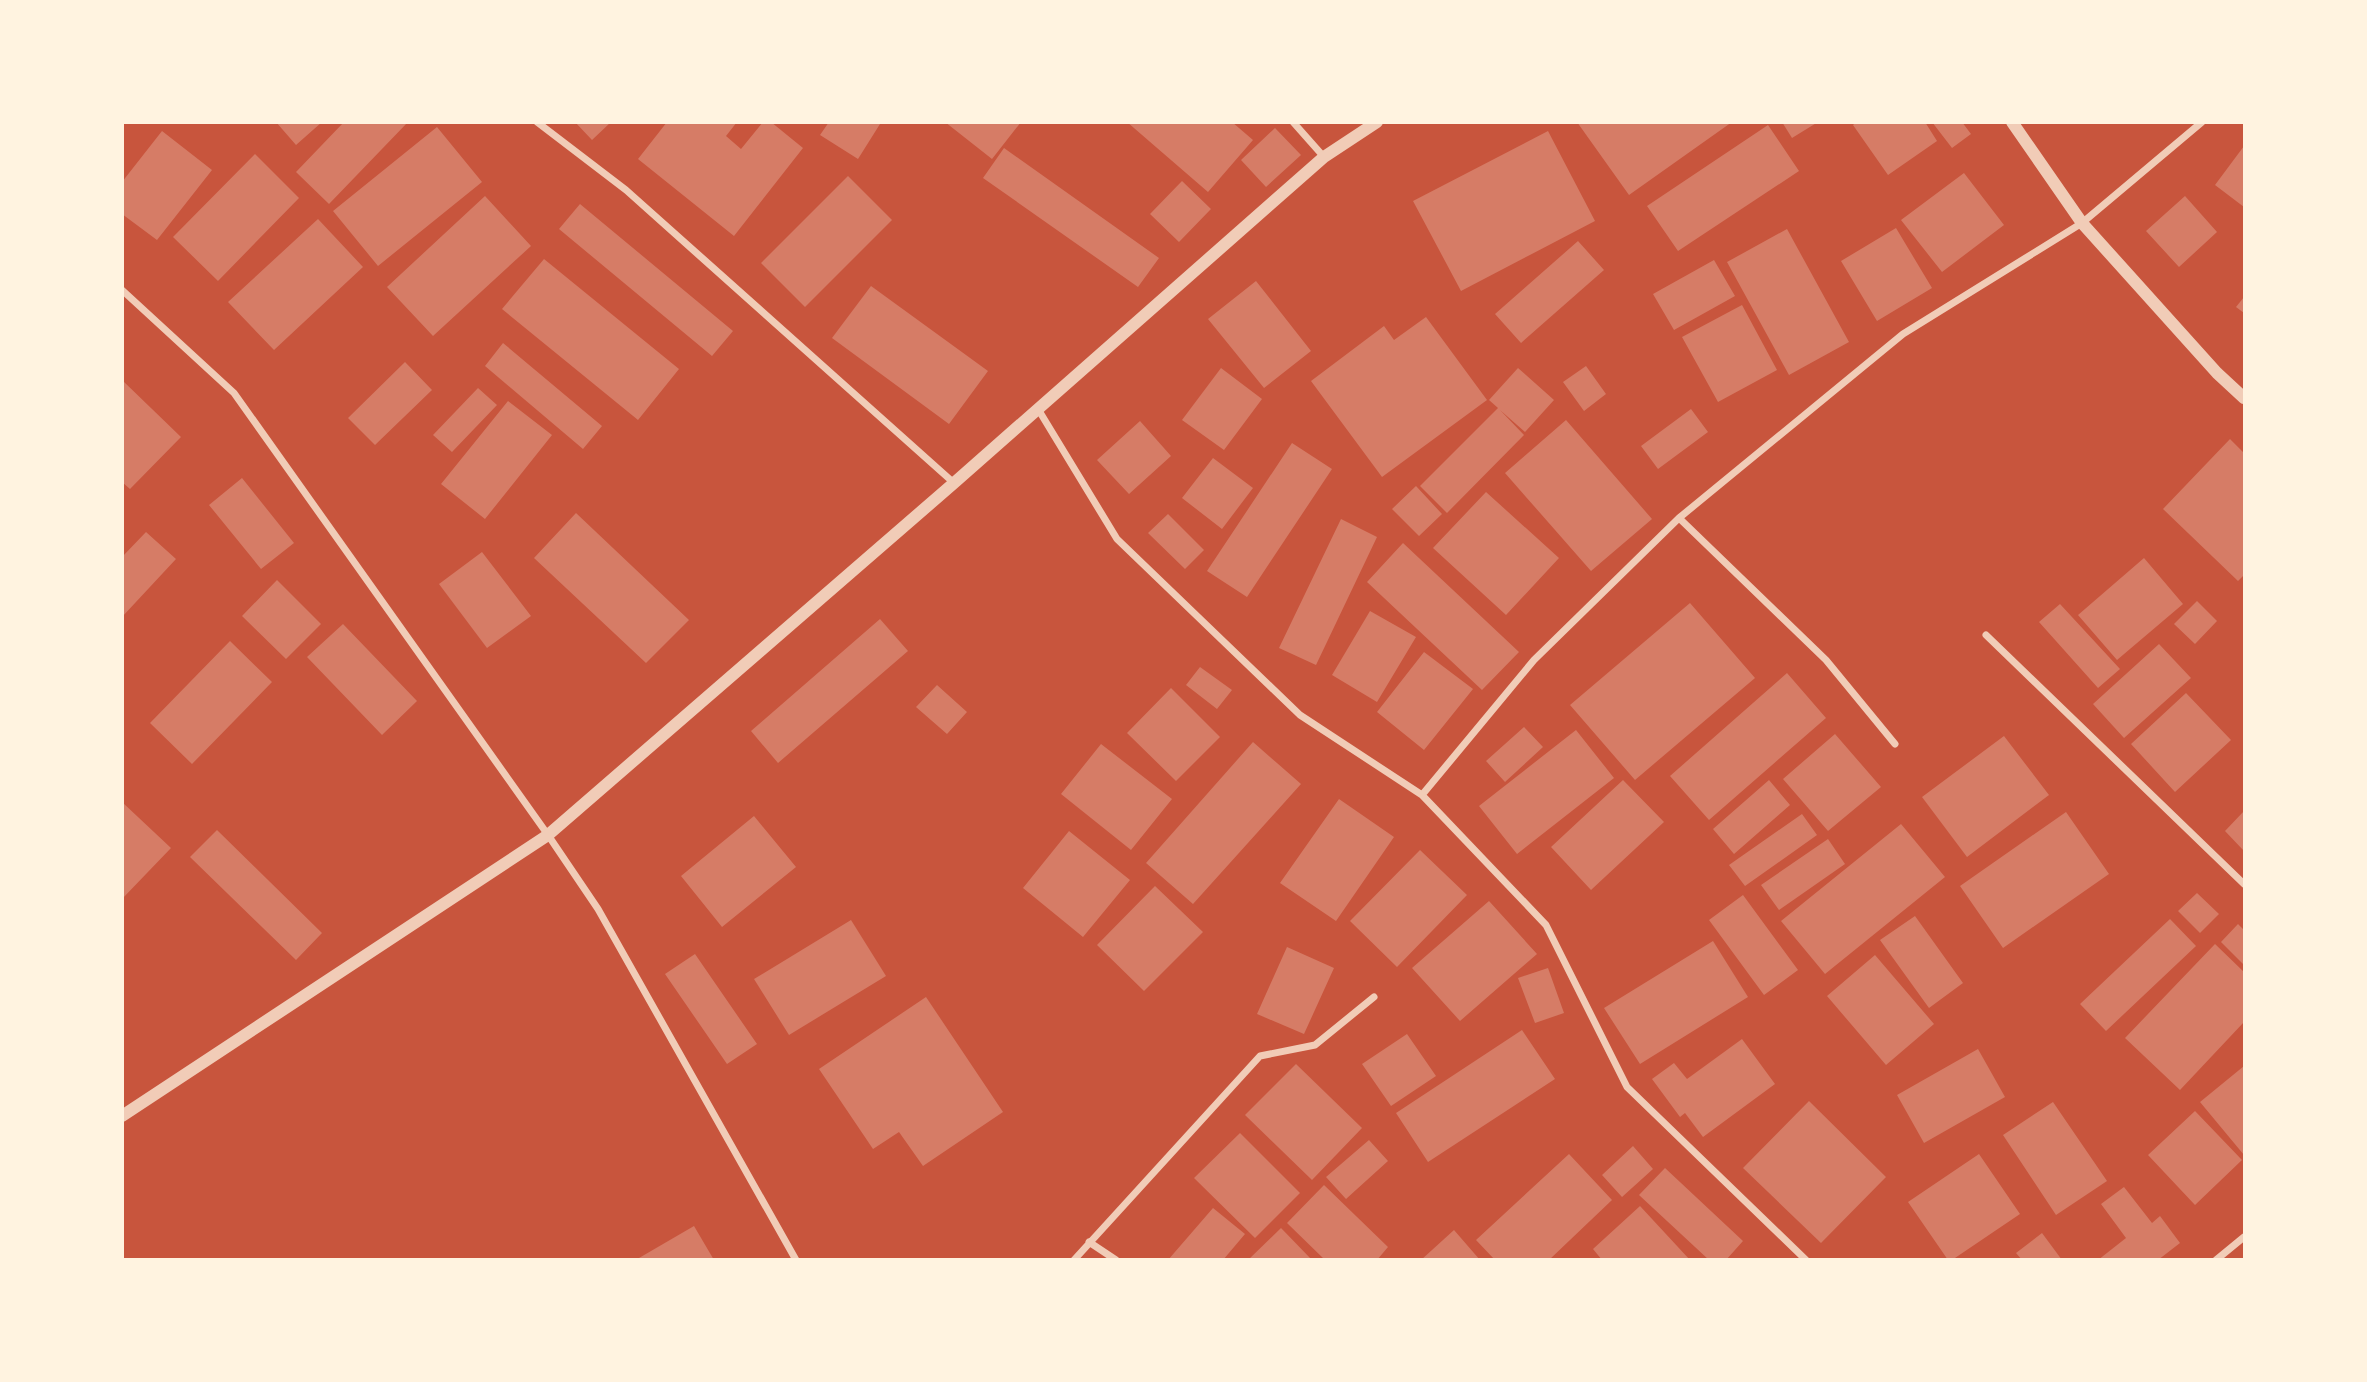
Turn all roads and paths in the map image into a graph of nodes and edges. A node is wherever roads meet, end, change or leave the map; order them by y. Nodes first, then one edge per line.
1 (537, 122) edge
2 (1293, 122) edge
3 (1377, 122) edge
4 (2012, 122) edge
5 (2202, 122) edge
6 (1324, 157) junction
7 (2082, 223) junction
8 (122, 290) edge
9 (2245, 398) edge
10 (1038, 409) junction
11 (954, 483) junction
12 (1679, 518) junction
13 (1986, 635) dead end
14 (1895, 744) dead end
15 (1422, 795) junction
16 (548, 835) junction
17 (2245, 884) edge
18 (1374, 997) dead end
19 (122, 1116) edge
20 (2245, 1237) edge
21 (1089, 1242) junction
22 (796, 1259) edge
23 (1074, 1259) edge
24 (1116, 1259) edge
25 (1806, 1259) edge
26 (2216, 1259) edge

1 - 11 street
2 - 6 street
3 - 6 street
4 - 7 street
5 - 7 street
6 - 10 street
7 - 9 street
7 - 12 street
8 - 16 street
10 - 11 street
10 - 15 street
11 - 16 street
12 - 14 street
12 - 15 street
13 - 17 street
15 - 25 street
16 - 19 street
16 - 22 street
18 - 21 street
20 - 26 street
21 - 23 street
21 - 24 street

